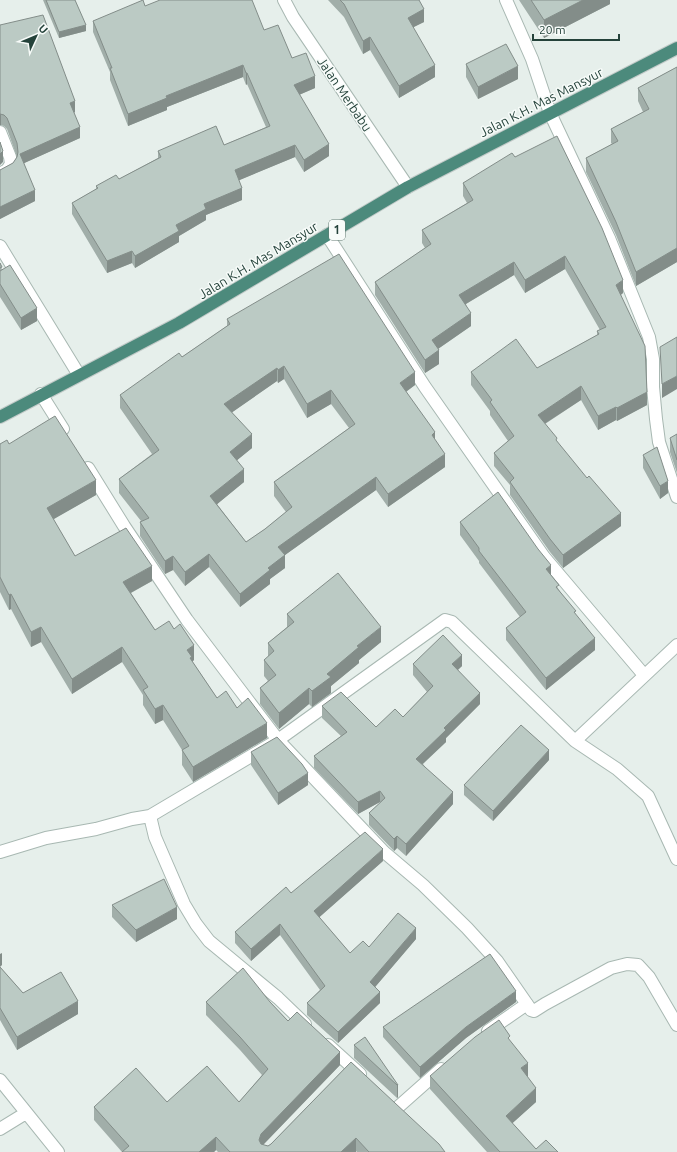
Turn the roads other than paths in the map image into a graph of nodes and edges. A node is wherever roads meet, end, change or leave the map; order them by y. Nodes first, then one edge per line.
1 (284, 0) edge
2 (506, 0) edge
3 (677, 48) edge
4 (550, 113) junction
5 (0, 132) edge
6 (0, 174) edge
7 (408, 187) junction
8 (328, 235) junction
9 (0, 246) edge
10 (79, 374) junction
11 (41, 394) junction
12 (0, 417) edge
13 (70, 440) edge
14 (83, 460) edge
15 (677, 497) edge
16 (677, 645) edge
17 (644, 675) junction
18 (278, 740) junction
19 (575, 742) junction
20 (150, 816) junction
21 (0, 852) edge
22 (677, 859) edge
23 (527, 1004) junction
24 (677, 1025) edge
25 (476, 1039) edge
26 (448, 1063) edge
27 (350, 1065) junction
28 (340, 1076) edge
29 (0, 1080) edge
30 (368, 1081) edge
31 (26, 1113) junction
32 (407, 1118) edge
33 (0, 1128) edge
34 (58, 1152) edge

1 - 7 street, Jalan Merbabu
2 - 4 street
3 - 4 highway, Jalan K.H. Mas Mansyur / 1
4 - 7 highway, Jalan K.H. Mas Mansyur / 1
4 - 15 street
5 - 6 street
7 - 8 highway, Jalan K.H. Mas Mansyur / 1
8 - 10 highway, Jalan K.H. Mas Mansyur / 1
8 - 17 street
9 - 10 street
10 - 11 highway, Jalan K.H. Mas Mansyur / 1
11 - 12 highway, Jalan K.H. Mas Mansyur / 1
11 - 13 street
14 - 18 street
16 - 17 street
17 - 19 street
18 - 19 street
18 - 20 street
18 - 23 street
19 - 22 street
20 - 21 street
20 - 27 street
23 - 24 street
23 - 25 street
26 - 32 street
27 - 28 street
27 - 30 street
29 - 31 street
31 - 33 street
31 - 34 street

